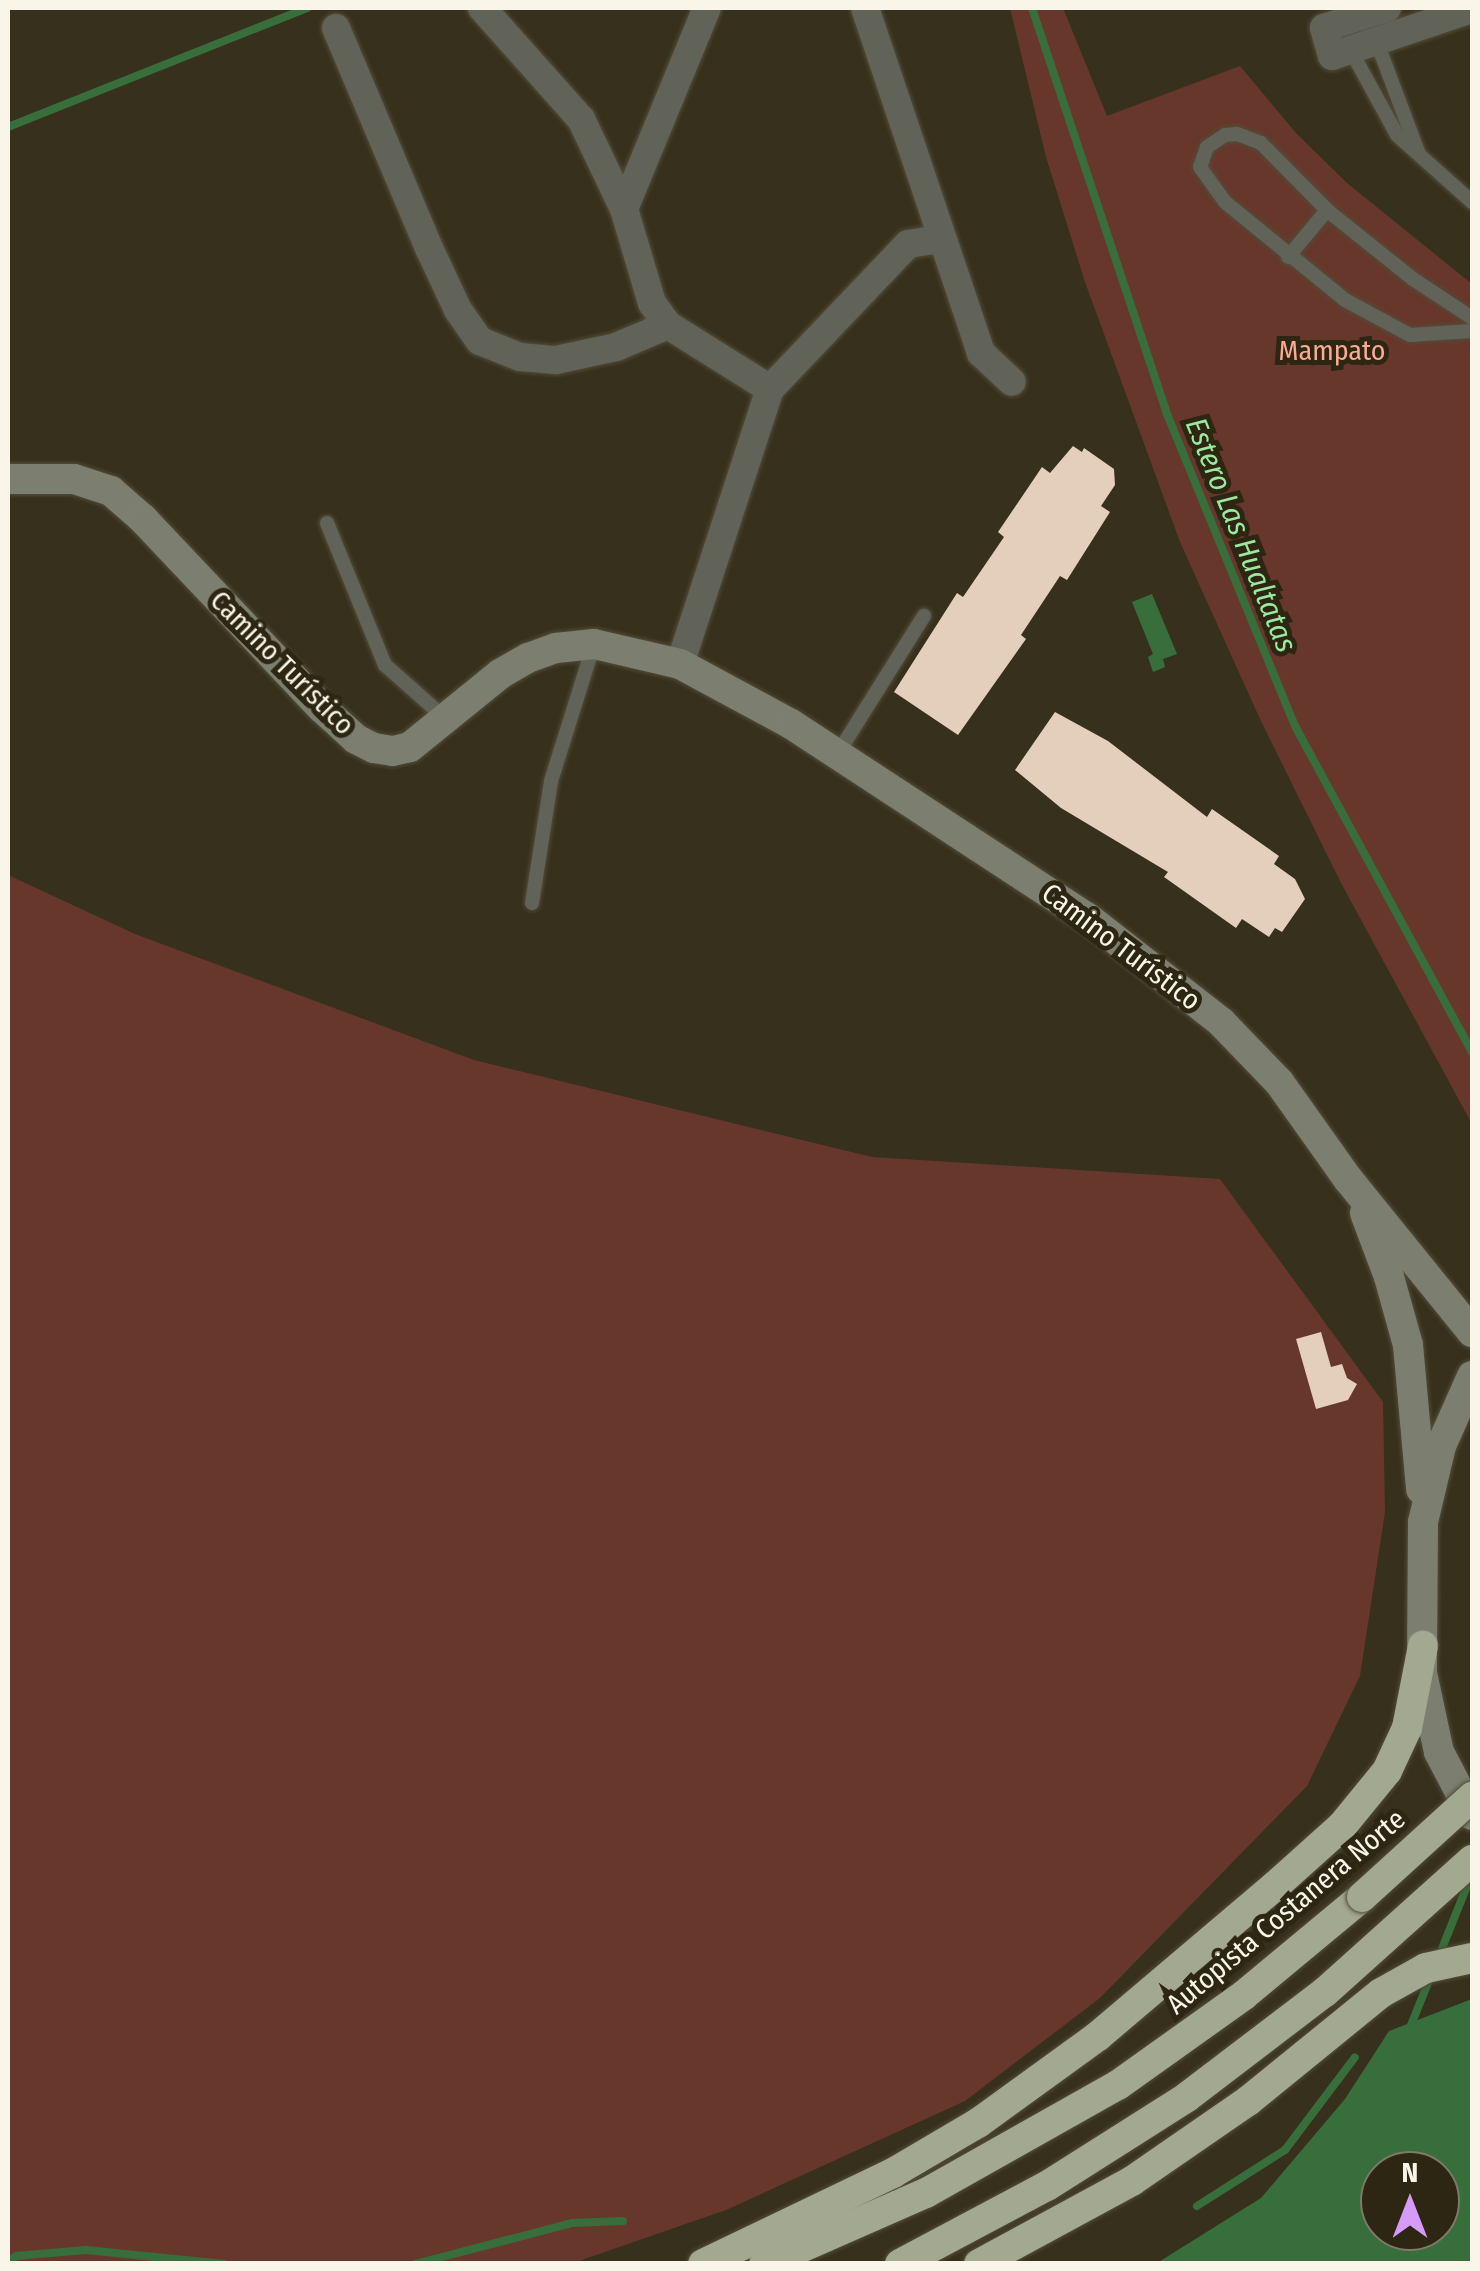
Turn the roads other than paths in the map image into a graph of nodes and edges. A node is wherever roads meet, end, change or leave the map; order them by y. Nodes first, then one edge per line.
1 (482, 8) edge
2 (706, 8) edge
3 (865, 8) edge
4 (1472, 8) edge
5 (1382, 27) edge
6 (336, 28) dead end
7 (1418, 153) junction
8 (1472, 202) edge
9 (624, 208) junction
10 (1327, 210) junction
11 (941, 239) junction
12 (1288, 257) junction
13 (1472, 318) edge
14 (668, 325) junction
15 (1472, 331) edge
16 (1012, 382) dead end
17 (770, 389) junction
18 (8, 479) edge
19 (327, 523) dead end
20 (924, 616) dead end
21 (594, 644) junction
22 (680, 664) junction
23 (446, 719) junction
24 (838, 753) junction
25 (532, 903) dead end
26 (1348, 1179) junction
27 (1458, 1296) edge
28 (1472, 1332) edge
29 (1472, 1376) edge
30 (1422, 1522) junction
31 (1423, 1646) junction
32 (1461, 1787) edge
33 (1472, 1815) edge
34 (1472, 1860) edge
35 (1472, 1958) edge
36 (702, 2264) edge
37 (764, 2264) edge
38 (900, 2264) edge
39 (980, 2264) edge

1 - 9 street
2 - 9 street
3 - 11 street
4 - 5 street
5 - 7 lane
5 - 7 lane
6 - 14 street
7 - 8 lane
9 - 14 street
10 - 12 lane
10 - 12 lane
10 - 13 lane
11 - 16 street
11 - 17 street
12 - 15 lane
14 - 17 street
17 - 22 street
18 - 23 main road, Camino Turístico
19 - 23 lane
20 - 24 lane
21 - 22 main road, Camino Turístico
21 - 23 main road, Camino Turístico
21 - 25 lane
22 - 24 main road, Camino Turístico
24 - 26 main road, Camino Turístico
26 - 27 main road, Camino Turístico
26 - 30 main road
27 - 28 main road, Camino Turístico
29 - 30 main road
30 - 31 main road
31 - 32 main road
31 - 36 highway
32 - 33 main road
32 - 37 highway, Autopista Costanera Norte, bridge
34 - 38 highway
35 - 39 highway

